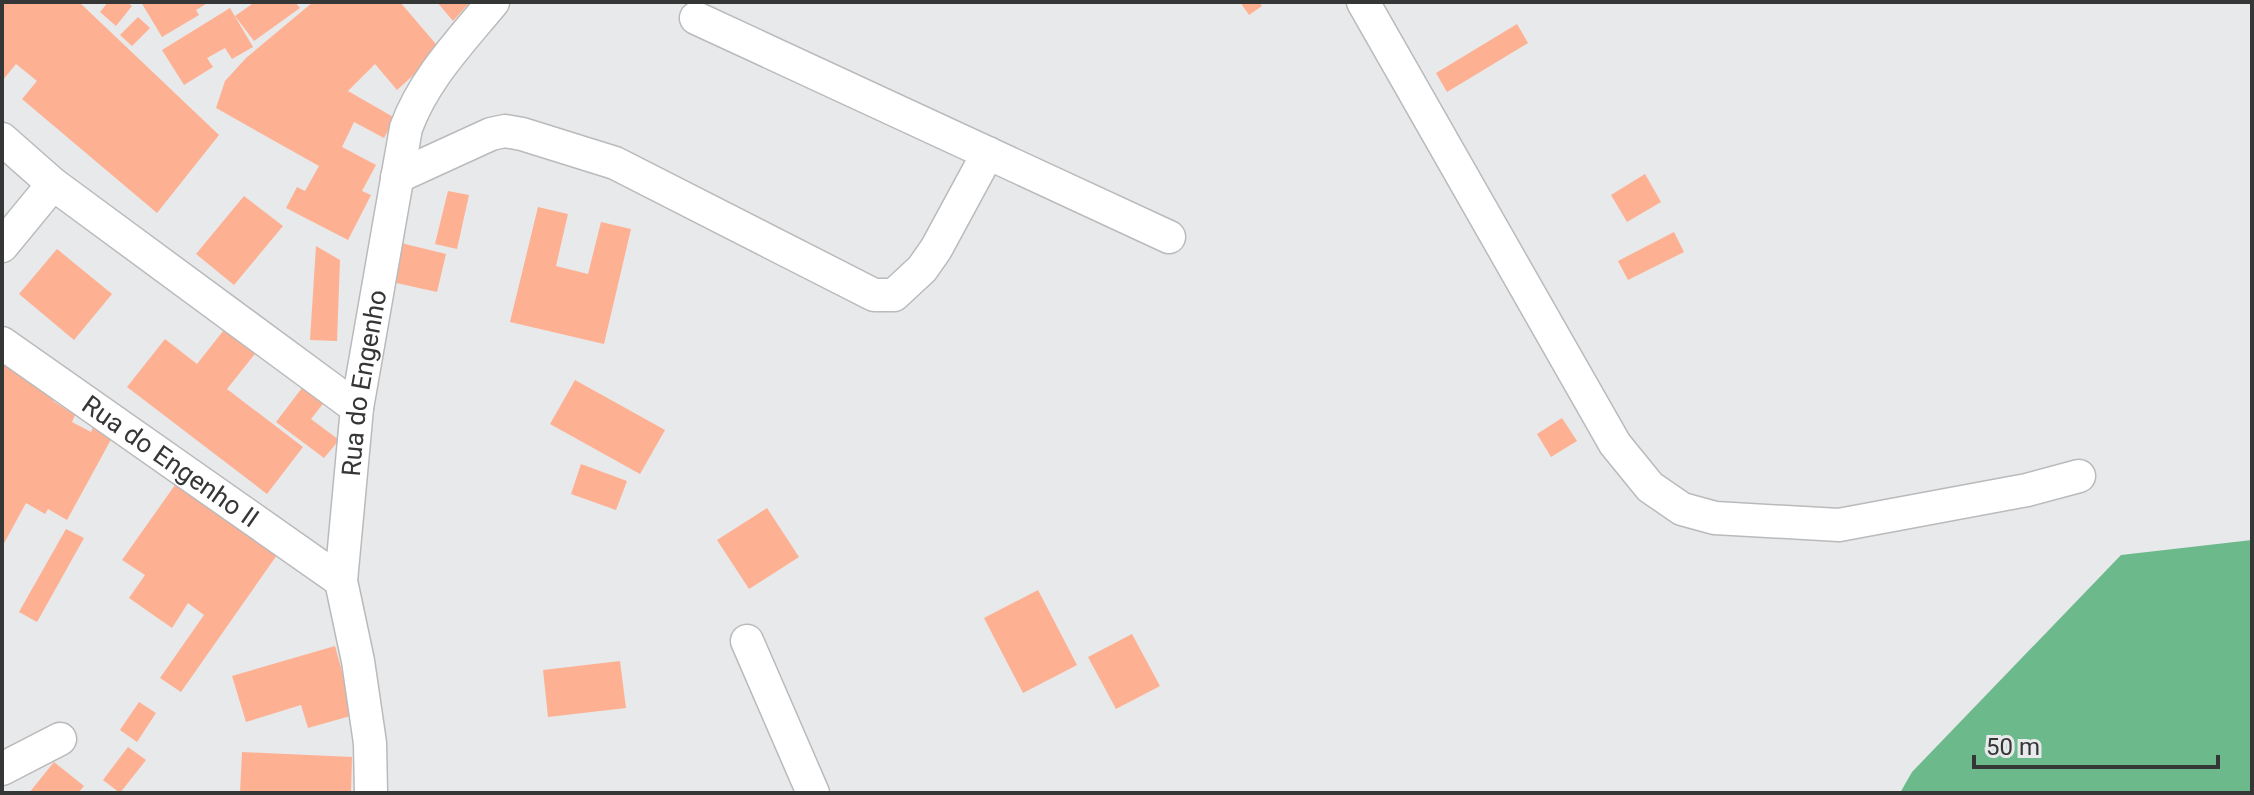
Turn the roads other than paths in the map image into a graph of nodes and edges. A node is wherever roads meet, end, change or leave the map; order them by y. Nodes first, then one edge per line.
1 (493, 2) edge
2 (1363, 2) edge
3 (696, 18) dead end
4 (2, 139) edge
5 (988, 153) junction
6 (397, 177) junction
7 (53, 184) junction
8 (1169, 237) dead end
9 (2, 246) edge
10 (2, 343) edge
11 (357, 408) junction
12 (2079, 476) dead end
13 (341, 581) junction
14 (747, 641) dead end
15 (60, 739) dead end
16 (2, 769) edge
17 (371, 793) edge
18 (813, 793) edge

1 - 6 street, Rua do Engenho
2 - 12 street
3 - 5 street
4 - 7 street
5 - 6 street
5 - 8 street
6 - 11 street, Rua do Engenho
7 - 9 street
7 - 11 street
10 - 13 street, Rua do Engenho II
11 - 13 street, Rua do Engenho
13 - 17 street, Rua do Engenho
14 - 18 street
15 - 16 street

